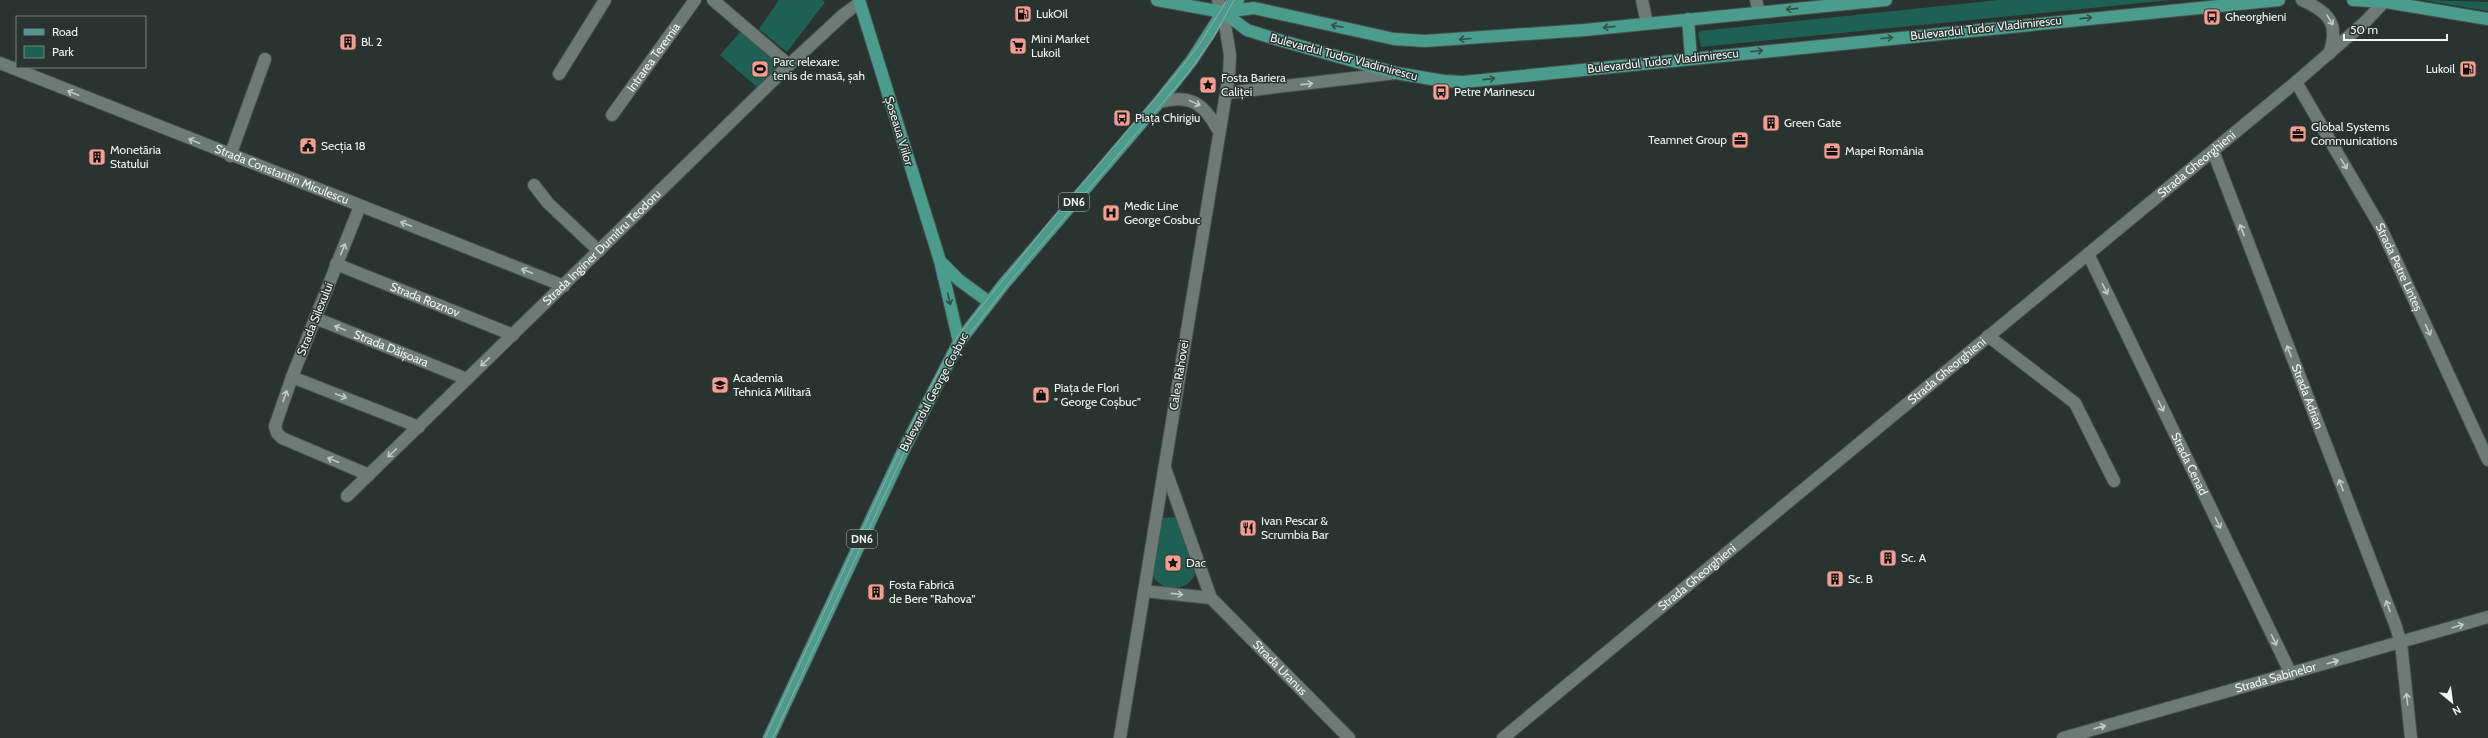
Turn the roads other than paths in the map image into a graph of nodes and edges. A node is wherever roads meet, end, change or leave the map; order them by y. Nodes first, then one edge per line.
1 (605, 0) edge
2 (695, 0) edge
3 (713, 0) edge
4 (1157, 0) edge
5 (1218, 0) edge
6 (1224, 0) edge
7 (1238, 0) edge
8 (1642, 0) edge
9 (1756, 0) edge
10 (1886, 0) edge
11 (2279, 0) edge
12 (2302, 0) edge
13 (2353, 0) edge
14 (858, 1) edge
15 (2386, 1) edge
16 (1224, 12) junction
17 (1759, 12) junction
18 (1688, 19) junction
19 (2488, 19) edge
20 (1647, 24) junction
21 (2329, 54) junction
22 (1691, 58) junction
23 (265, 59) dead end
24 (0, 63) edge
25 (790, 65) junction
26 (1396, 73) junction
27 (559, 74) dead end
28 (2296, 82) junction
29 (1226, 93) junction
30 (1159, 102) junction
31 (612, 115) dead end
32 (1218, 130) junction
33 (2213, 151) junction
34 (230, 156) junction
35 (534, 185) dead end
36 (360, 206) junction
37 (599, 251) junction
38 (2088, 254) junction
39 (940, 261) junction
40 (336, 264) junction
41 (564, 286) junction
42 (989, 302) junction
43 (315, 318) junction
44 (513, 335) junction
45 (1988, 336) junction
46 (959, 342) junction
47 (292, 377) junction
48 (467, 379) junction
49 (419, 426) junction
50 (2488, 460) edge
51 (1165, 468) junction
52 (370, 475) junction
53 (2114, 481) dead end
54 (347, 496) dead end
55 (1144, 591) junction
56 (1211, 598) junction
57 (2488, 617) edge
58 (2401, 643) junction
59 (2290, 674) junction
60 (769, 738) edge
61 (1120, 738) edge
62 (1349, 738) edge
63 (1503, 738) edge
64 (2063, 738) edge
65 (2411, 738) edge

1 - 27 street
2 - 31 street, Intrarea Teremia
3 - 25 street
4 - 16 main road
5 - 16 street
6 - 16 main road, Calea Rahovei
7 - 16 main road, DN6
8 - 20 street
9 - 17 street
10 -> 17 main road, Bulevardul Tudor Vladimirescu
22 -> 11 main road, Bulevardul Tudor Vladimirescu
12 -> 21 street
13 - 15 main road
14 - 25 street, Strada Inginer Dumitru Teodoru
14 - 39 main road, Șoseaua Viilor
15 - 19 main road
15 - 21 street, Strada Gheorghieni
20 -> 16 main road, Bulevardul Tudor Vladimirescu
16 - 26 main road, Bulevardul Tudor Vladimirescu
16 - 29 street, Calea Rahovei
16 - 30 main road, Bulevardul George Coșbuc / DN6
17 - 18 main road, Bulevardul Tudor Vladimirescu
18 - 20 main road, Bulevardul Tudor Vladimirescu
18 - 22 main road
21 - 28 street, Strada Gheorghieni
26 -> 22 main road, Bulevardul Tudor Vladimirescu
23 - 34 street
34 -> 24 street, Strada Constantin Miculescu
25 - 37 street, Strada Inginer Dumitru Teodoru
29 -> 26 street
28 - 33 street, Strada Gheorghieni
28 -> 50 street, Strada Petre Linteș
29 - 32 street, Calea Rahovei
30 -> 32 street
30 - 42 main road, Bulevardul George Coșbuc / DN6
32 - 51 street, Calea Rahovei
33 - 38 street, Strada Gheorghieni
58 -> 33 street, Strada Adrian
34 - 36 street, Strada Constantin Miculescu
35 - 37 street
40 -> 36 street, Strada Silexului
41 -> 36 street, Strada Constantin Miculescu
37 - 41 street, Strada Inginer Dumitru Teodoru
38 - 45 street, Strada Gheorghieni
38 -> 59 street, Strada Cenad
39 - 42 main road, Șoseaua Viilor
39 -> 46 main road, Șoseaua Viilor
40 - 43 street, Strada Silexului
40 - 44 street, Strada Roznov
41 - 44 street, Strada Inginer Dumitru Teodoru
42 - 46 main road, Bulevardul George Coșbuc / DN6
43 - 47 street, Strada Silexului
48 -> 43 street, Strada Dăișoara
44 -> 48 street, Strada Inginer Dumitru Teodoru
45 - 53 street
45 - 63 street, Strada Gheorghieni
46 - 60 main road, Bulevardul George Coșbuc / DN6
47 -> 49 street
52 -> 47 street, Strada Silexului
48 - 49 street, Strada Inginer Dumitru Teodoru
49 -> 52 street, Strada Inginer Dumitru Teodoru
51 - 55 street, Calea Rahovei
51 - 56 street, Strada Uranus
52 - 54 street, Strada Inginer Dumitru Teodoru
55 -> 56 street
55 - 61 street, Calea Rahovei
56 - 62 street, Strada Uranus
58 -> 57 street, Strada Sabinelor
59 -> 58 street, Strada Sabinelor
65 -> 58 street, Strada Adrian
64 -> 59 street, Strada Sabinelor

